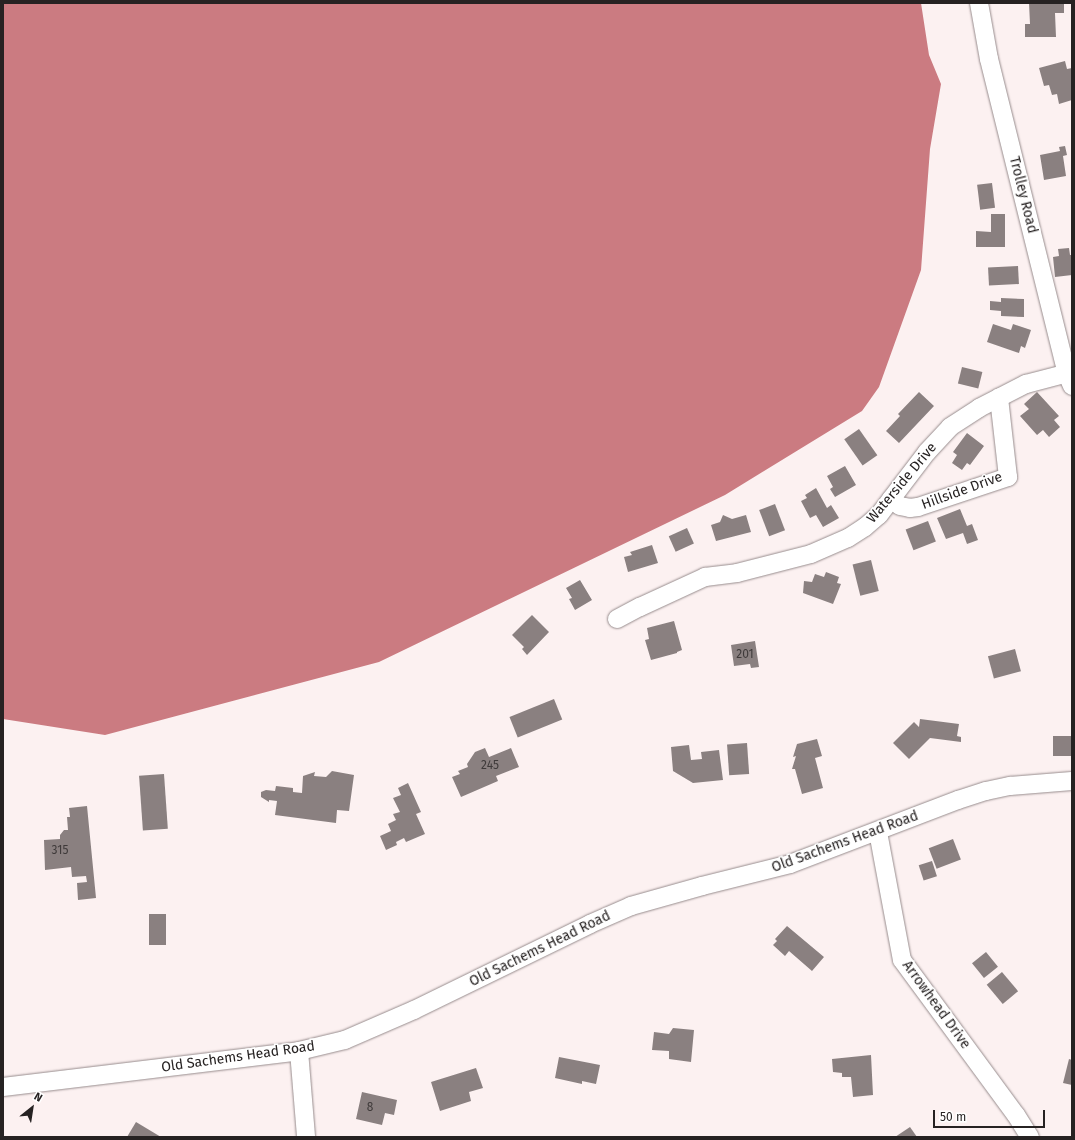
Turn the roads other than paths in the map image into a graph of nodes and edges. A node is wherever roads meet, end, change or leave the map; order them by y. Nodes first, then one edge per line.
1 (979, 3) edge
2 (1070, 378) edge
3 (999, 398) junction
4 (891, 499) junction
5 (617, 619) dead end
6 (1072, 781) edge
7 (878, 832) junction
8 (299, 1051) junction
9 (3, 1087) edge
10 (306, 1137) edge
11 (1030, 1137) edge

1 - 2 street, Trolley Road
2 - 3 street, Waterside Drive
3 - 4 street, Waterside Drive
3 - 4 street, Hillside Drive
4 - 5 street, Waterside Drive
6 - 7 street, Old Sachems Head Road
7 - 8 street, Old Sachems Head Road
7 - 11 street, Arrowhead Drive
8 - 9 street, Old Sachems Head Road
8 - 10 street

